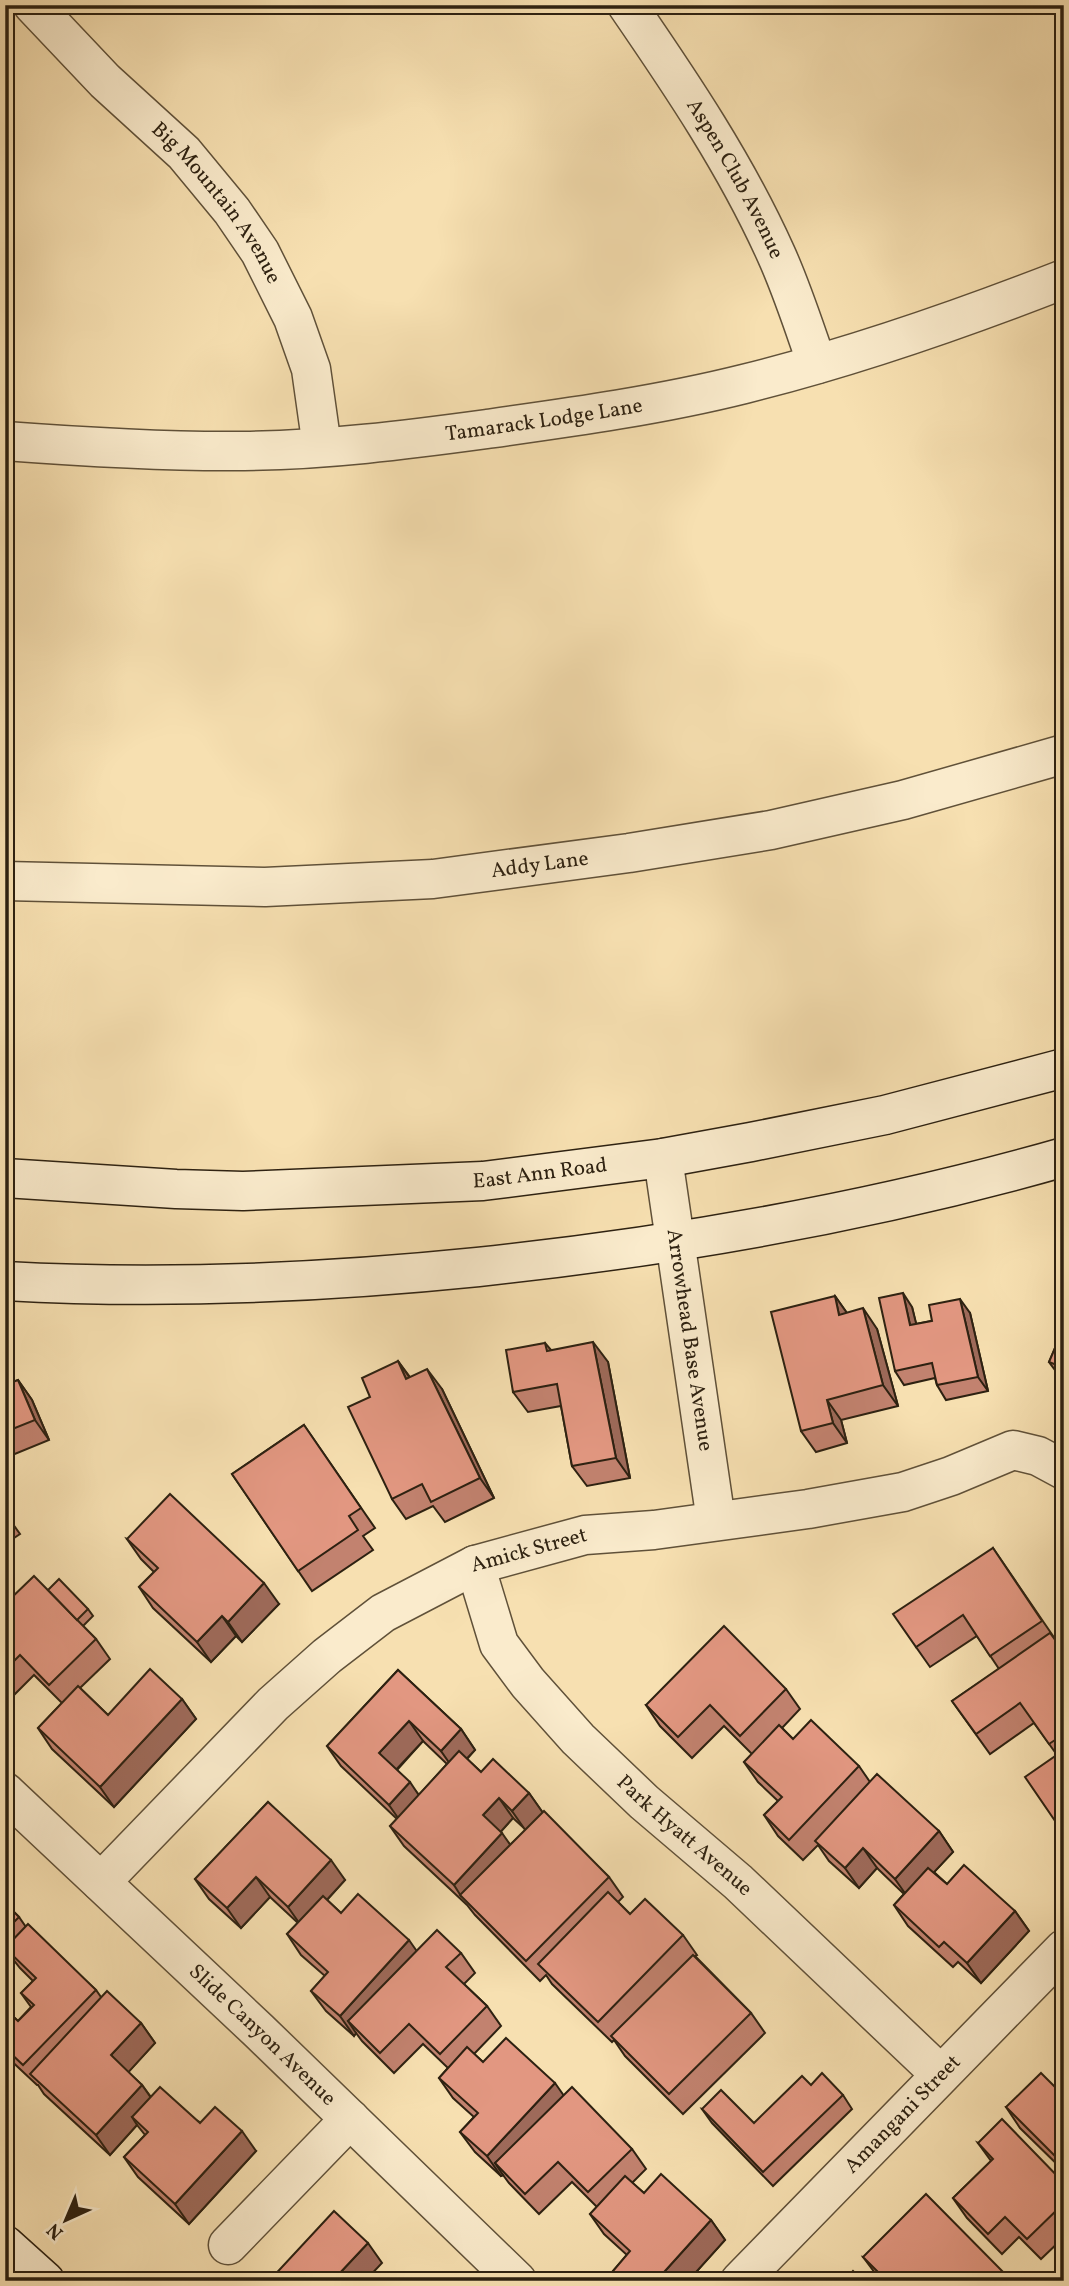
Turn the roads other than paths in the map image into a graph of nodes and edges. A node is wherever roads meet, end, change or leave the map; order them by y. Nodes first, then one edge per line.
1 (33, 5) edge
2 (627, 5) edge
3 (1064, 279) edge
4 (817, 364) junction
5 (5, 441) edge
6 (323, 447) junction
7 (1064, 754) edge
8 (5, 881) edge
9 (1064, 1068) edge
10 (1064, 1157) edge
11 (663, 1158) junction
12 (5, 1178) edge
13 (675, 1242) junction
14 (5, 1281) edge
15 (1063, 1469) edge
16 (716, 1521) junction
17 (474, 1565) junction
18 (5, 1792) edge
19 (101, 1882) junction
20 (1064, 1949) edge
21 (940, 2074) junction
22 (350, 2119) junction
23 (5, 2245) edge
24 (228, 2245) dead end
25 (46, 2281) edge
26 (517, 2281) edge
27 (740, 2281) edge

1 - 6 street, Big Mountain Avenue
2 - 4 street, Aspen Club Avenue
3 - 4 street, Tamarack Lodge Lane
4 - 6 street, Tamarack Lodge Lane
5 - 6 street, Tamarack Lodge Lane
7 - 8 street, Addy Lane
9 - 11 street, East Ann Road
10 - 13 street
11 - 12 street, East Ann Road
11 - 13 street, Arrowhead Base Avenue
13 - 14 street
13 - 16 street, Arrowhead Base Avenue
15 - 16 street, Amick Street
16 - 17 street, Amick Street
17 - 19 street, Amick Street
17 - 21 street, Park Hyatt Avenue
18 - 19 street, Slide Canyon Avenue
19 - 22 street, Slide Canyon Avenue
20 - 21 street, Amangani Street
21 - 27 street, Amangani Street
22 - 24 street
22 - 26 street, Slide Canyon Avenue
23 - 25 street

